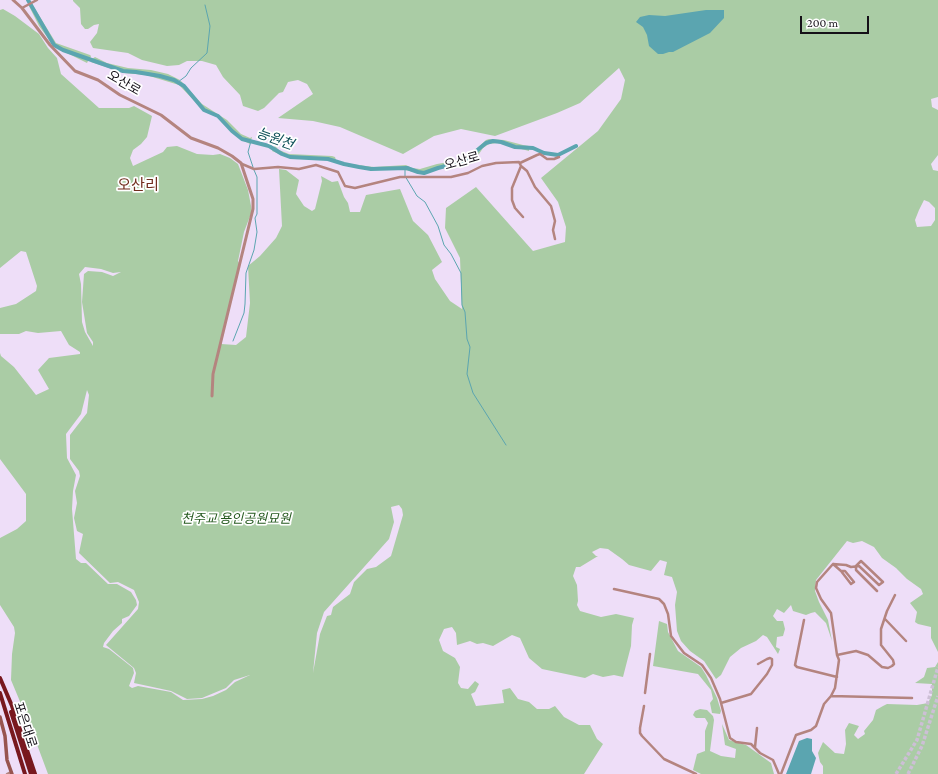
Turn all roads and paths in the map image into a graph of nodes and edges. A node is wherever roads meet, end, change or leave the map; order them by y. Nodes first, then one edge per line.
1 (13, 0) edge
2 (37, 0) edge
3 (22, 8) junction
4 (559, 157) dead end
5 (241, 163) junction
6 (521, 165) junction
7 (523, 217) dead end
8 (555, 239) dead end
9 (212, 396) dead end
10 (833, 564) junction
11 (856, 566) junction
12 (841, 571) junction
13 (614, 589) dead end
14 (877, 591) dead end
15 (896, 595) dead end
16 (884, 618) junction
17 (804, 620) dead end
18 (906, 641) dead end
19 (650, 654) dead end
20 (837, 655) junction
21 (758, 664) dead end
22 (837, 676) junction
23 (0, 678) edge
24 (0, 682) edge
25 (0, 693) edge
26 (646, 693) dead end
27 (831, 696) junction
28 (912, 698) dead end
29 (721, 702) junction
30 (644, 706) dead end
31 (0, 718) edge
32 (758, 728) dead end
33 (754, 748) junction
34 (11, 773) edge
35 (7, 774) edge
36 (25, 774) edge
37 (31, 774) edge
38 (35, 774) edge
39 (696, 774) edge
40 (780, 774) edge

1 - 3 street, 오산로
2 - 3 street
3 - 5 street, 오산로
4 - 6 street, 오산로
5 - 6 street, 오산로
5 - 9 street
6 - 7 street
6 - 8 street
10 - 11 street
10 - 12 street
10 - 20 street
11 - 11 street
11 - 14 street
12 - 12 street
13 - 29 street
15 - 16 street
16 - 18 street
16 - 20 street
17 - 22 street
19 - 26 street
20 - 22 street
21 - 29 street
22 - 27 street
23 - 38 highway
24 - 37 highway, 포은대로
25 - 36 highway, 포은대로
27 - 28 street
27 - 40 street
29 - 33 street
30 - 39 street
31 - 34 main road
32 - 33 street
33 - 40 street
34 - 35 street

